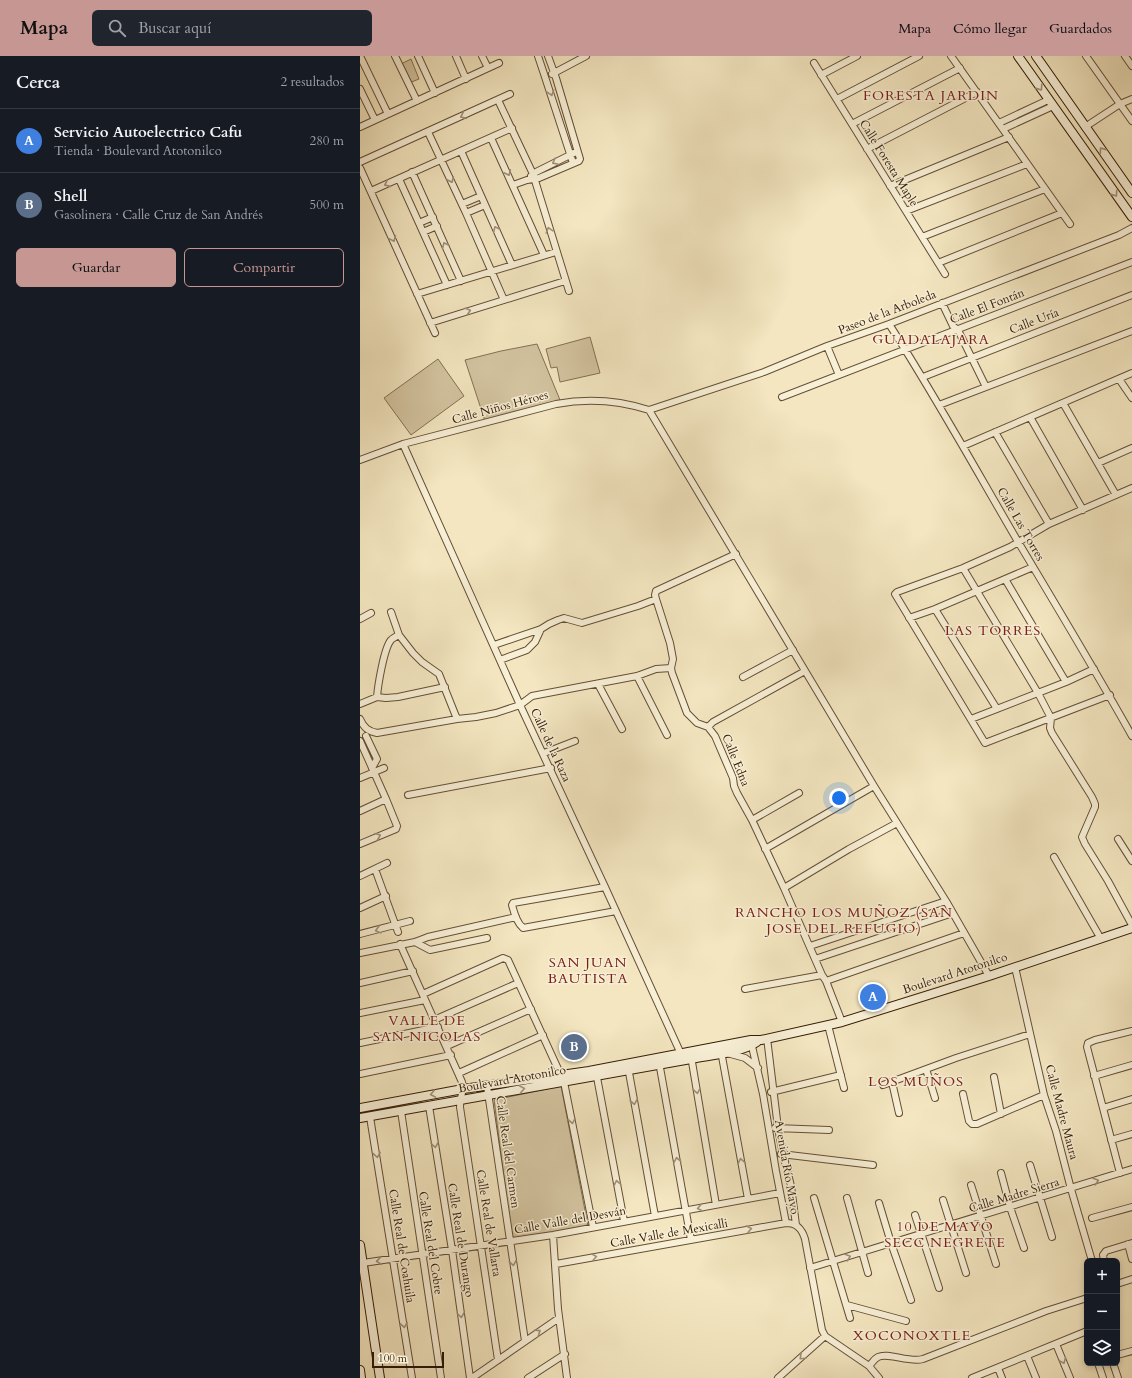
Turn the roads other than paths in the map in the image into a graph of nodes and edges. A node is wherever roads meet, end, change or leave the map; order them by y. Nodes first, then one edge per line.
1 (360, 56) edge
2 (396, 56) edge
3 (418, 56) edge
4 (456, 56) edge
5 (482, 56) edge
6 (538, 56) edge
7 (548, 56) edge
8 (586, 56) edge
9 (858, 56) edge
10 (919, 56) edge
11 (951, 56) edge
12 (1018, 56) edge
13 (1036, 56) edge
14 (1086, 56) edge
15 (1125, 56) edge
16 (499, 63) dead end
17 (814, 63) dead end
18 (1132, 66) edge
19 (488, 68) junction
20 (960, 68) junction
21 (554, 72) junction
22 (821, 75) junction
23 (545, 77) junction
24 (466, 79) junction
25 (360, 89) edge
26 (977, 92) junction
27 (435, 93) junction
28 (510, 94) dead end
29 (837, 99) junction
30 (1132, 99) edge
31 (417, 100) junction
32 (498, 100) junction
33 (1051, 103) junction
34 (1120, 104) junction
35 (388, 114) junction
36 (375, 120) junction
37 (1132, 121) edge
38 (998, 123) junction
39 (852, 124) junction
40 (360, 127) edge
41 (1085, 127) junction
42 (512, 128) junction
43 (1003, 129) junction
44 (428, 132) junction
45 (1009, 137) junction
46 (491, 138) junction
47 (867, 149) junction
48 (461, 151) junction
49 (578, 152) junction
50 (570, 155) junction
51 (441, 160) junction
52 (360, 162) edge
53 (576, 162) junction
54 (1027, 164) junction
55 (360, 168) edge
56 (412, 172) junction
57 (531, 178) junction
58 (399, 179) junction
59 (513, 185) junction
60 (890, 186) junction
61 (1045, 189) junction
62 (371, 191) junction
63 (1132, 193) edge
64 (481, 196) junction
65 (462, 204) junction
66 (485, 205) junction
67 (906, 211) junction
68 (466, 213) junction
69 (1062, 213) junction
70 (432, 217) junction
71 (1132, 218) edge
72 (419, 223) junction
73 (1070, 224) dead end
74 (437, 226) junction
75 (1132, 228) edge
76 (423, 232) junction
77 (922, 237) junction
78 (556, 252) junction
79 (544, 255) junction
80 (1132, 262) edge
81 (938, 264) junction
82 (512, 265) junction
83 (492, 272) junction
84 (945, 274) dead end
85 (461, 281) junction
86 (565, 281) junction
87 (447, 285) junction
88 (569, 291) dead end
89 (417, 294) junction
90 (1132, 295) edge
91 (504, 300) junction
92 (942, 303) junction
93 (430, 323) junction
94 (889, 324) junction
95 (958, 330) junction
96 (1132, 331) edge
97 (435, 333) dead end
98 (827, 346) junction
99 (905, 349) junction
100 (971, 358) junction
101 (1132, 373) edge
102 (839, 375) junction
103 (922, 377) junction
104 (1119, 379) junction
105 (986, 387) junction
106 (782, 397) dead end
107 (1132, 398) edge
108 (1063, 403) junction
109 (939, 405) junction
110 (648, 410) junction
111 (1030, 417) junction
112 (995, 432) junction
113 (403, 444) junction
114 (963, 446) junction
115 (1132, 448) edge
116 (360, 460) edge
117 (1098, 464) junction
118 (1132, 488) edge
119 (1116, 495) junction
120 (1083, 510) junction
121 (1049, 524) junction
122 (1019, 542) junction
123 (736, 554) junction
124 (1033, 567) junction
125 (963, 568) junction
126 (1005, 579) junction
127 (977, 592) junction
128 (656, 600) junction
129 (935, 609) junction
130 (391, 612) dead end
131 (371, 614) dead end
132 (360, 618) edge
133 (910, 618) junction
134 (541, 629) junction
135 (399, 635) junction
136 (494, 645) junction
137 (793, 650) junction
138 (500, 660) junction
139 (671, 668) junction
140 (1094, 669) junction
141 (805, 671) junction
142 (637, 676) junction
143 (743, 677) dead end
144 (1066, 682) junction
145 (598, 684) junction
146 (445, 687) junction
147 (1038, 693) junction
148 (1110, 695) junction
149 (377, 697) junction
150 (360, 704) edge
151 (520, 705) junction
152 (997, 709) junction
153 (1051, 718) junction
154 (360, 719) edge
155 (457, 719) junction
156 (971, 719) junction
157 (708, 727) junction
158 (622, 729) dead end
159 (368, 734) junction
160 (666, 735) dead end
161 (1132, 736) edge
162 (360, 741) edge
163 (575, 741) dead end
164 (544, 753) junction
165 (384, 768) dead end
166 (551, 768) junction
167 (373, 770) junction
168 (360, 778) edge
169 (874, 786) junction
170 (799, 793) dead end
171 (408, 795) dead end
172 (386, 799) junction
173 (360, 811) edge
174 (752, 820) junction
175 (897, 823) junction
176 (1118, 839) dead end
177 (360, 844) edge
178 (765, 849) junction
179 (1054, 857) dead end
180 (1132, 861) edge
181 (386, 863) dead end
182 (375, 869) junction
183 (360, 876) edge
184 (606, 887) junction
185 (784, 888) junction
186 (386, 896) junction
187 (946, 901) junction
188 (360, 908) edge
189 (616, 911) junction
190 (953, 913) junction
191 (516, 917) junction
192 (410, 921) dead end
193 (395, 925) junction
194 (1132, 925) edge
195 (1132, 928) edge
196 (398, 932) dead end
197 (964, 933) junction
198 (360, 934) edge
199 (488, 938) dead end
200 (1101, 939) junction
201 (414, 942) junction
202 (400, 944) junction
203 (810, 946) junction
204 (360, 953) edge
205 (815, 959) junction
206 (1015, 967) junction
207 (413, 971) junction
208 (989, 976) junction
209 (824, 978) junction
210 (360, 983) edge
211 (518, 983) junction
212 (745, 989) dead end
213 (424, 997) junction
214 (531, 1009) junction
215 (360, 1013) edge
216 (434, 1020) junction
217 (842, 1022) junction
218 (828, 1025) junction
219 (438, 1027) junction
220 (1132, 1031) edge
221 (1030, 1034) junction
222 (543, 1035) junction
223 (764, 1039) junction
224 (360, 1043) edge
225 (752, 1043) junction
226 (447, 1046) junction
227 (722, 1051) junction
228 (681, 1054) junction
229 (451, 1055) junction
230 (691, 1056) junction
231 (659, 1061) junction
232 (1132, 1065) edge
233 (628, 1066) junction
234 (758, 1068) junction
235 (926, 1069) junction
236 (459, 1073) junction
237 (596, 1073) junction
238 (360, 1074) edge
239 (841, 1075) junction
240 (1094, 1076) junction
241 (994, 1077) dead end
242 (562, 1079) junction
243 (892, 1082) junction
244 (883, 1085) dead end
245 (487, 1086) junction
246 (844, 1088) dead end
247 (462, 1090) junction
248 (773, 1092) junction
249 (763, 1094) junction
250 (963, 1094) dead end
251 (489, 1095) junction
252 (1044, 1095) junction
253 (935, 1098) dead end
254 (1132, 1099) edge
255 (460, 1101) junction
256 (429, 1106) junction
257 (360, 1108) edge
258 (1103, 1108) junction
259 (401, 1111) junction
260 (899, 1113) dead end
261 (1001, 1114) junction
262 (364, 1118) edge
263 (769, 1128) junction
264 (778, 1128) junction
265 (829, 1130) dead end
266 (1132, 1134) edge
267 (1111, 1140) junction
268 (773, 1153) junction
269 (783, 1154) junction
270 (873, 1165) dead end
271 (1030, 1165) dead end
272 (1132, 1170) edge
273 (1001, 1173) dead end
274 (1120, 1173) junction
275 (971, 1185) dead end
276 (1071, 1189) junction
277 (780, 1193) junction
278 (814, 1198) dead end
279 (847, 1198) dead end
280 (1040, 1198) junction
281 (748, 1199) junction
282 (943, 1200) dead end
283 (879, 1203) dead end
284 (716, 1205) junction
285 (1010, 1207) junction
286 (1132, 1207) edge
287 (686, 1211) junction
288 (915, 1215) dead end
289 (655, 1216) junction
290 (980, 1216) junction
291 (1092, 1218) dead end
292 (624, 1221) junction
293 (786, 1223) junction
294 (796, 1225) junction
295 (952, 1225) junction
296 (593, 1227) junction
297 (921, 1234) junction
298 (553, 1235) junction
299 (1052, 1237) dead end
300 (691, 1240) junction
301 (510, 1242) junction
302 (891, 1243) junction
303 (1130, 1244) edge
304 (360, 1245) edge
305 (481, 1246) junction
306 (1024, 1248) dead end
307 (452, 1250) junction
308 (862, 1252) junction
309 (422, 1254) junction
310 (1091, 1258) edge
311 (1104, 1258) edge
312 (394, 1259) junction
313 (1132, 1259) edge
314 (362, 1260) edge
315 (833, 1262) junction
316 (556, 1264) junction
317 (996, 1264) dead end
318 (810, 1268) junction
319 (966, 1273) dead end
320 (868, 1274) dead end
321 (1132, 1280) edge
322 (1120, 1283) edge
323 (938, 1288) dead end
324 (1084, 1299) edge
325 (911, 1300) dead end
326 (847, 1305) junction
327 (560, 1318) junction
328 (850, 1318) dead end
329 (906, 1321) dead end
330 (1084, 1333) edge
331 (825, 1336) junction
332 (525, 1341) junction
333 (1056, 1344) junction
334 (1132, 1351) edge
335 (565, 1354) junction
336 (1120, 1354) edge
337 (1027, 1356) junction
338 (498, 1360) junction
339 (869, 1366) junction
340 (1099, 1366) edge
341 (1114, 1366) edge
342 (998, 1368) junction
343 (360, 1370) edge
344 (535, 1376) edge
345 (361, 1378) edge
346 (380, 1378) edge
347 (412, 1378) edge
348 (441, 1378) edge
349 (471, 1378) edge
350 (528, 1378) edge
351 (568, 1378) edge
352 (778, 1378) edge
353 (877, 1378) edge
354 (972, 1378) edge
355 (1002, 1378) edge
356 (1036, 1378) edge
357 (1070, 1378) edge
358 (1103, 1378) edge
359 (1118, 1378) edge

1 - 35 street
2 - 31 street
3 - 27 street
4 - 24 street
5 - 19 street
6 - 23 street
7 - 21 street
8 - 21 street
9 - 22 street
10 - 29 street
11 - 20 street
12 -> 33 street
13 - 41 street
14 - 34 street
15 - 18 street
16 - 19 street
17 - 22 street, Calle Foresta Maple
19 - 24 street
20 - 26 street
20 - 39 street
21 - 23 street
21 - 49 street
22 - 29 street, Calle Foresta Maple
23 -> 50 street
24 - 27 street
25 - 36 street
26 - 38 street
26 - 47 street
27 - 31 street
28 - 32 street
29 - 39 street, Calle Foresta Maple
30 - 34 street
31 - 35 street
32 - 42 street
32 -> 44 street
33 - 38 street
33 - 43 street
33 -> 71 street
34 - 37 street
34 - 41 street
35 - 36 street
36 - 40 street
38 - 43 street
39 - 47 street, Calle Foresta Maple
63 -> 41 street
42 - 46 street
42 - 57 street
43 - 45 street
44 - 51 street
44 - 52 street
45 - 54 street
45 - 60 street
46 - 48 street
46 -> 59 street
47 - 60 street, Calle Foresta Maple
48 - 51 street
48 - 64 street
49 - 50 street
49 - 53 street
50 - 53 street
50 -> 57 street
51 - 56 street
51 -> 65 street
53 - 57 street
54 - 61 street
54 - 67 street
55 - 62 street
56 - 58 street
56 - 70 street
57 - 59 street
78 -> 57 street
58 -> 62 street
58 - 72 street
59 - 79 street
60 - 67 street, Calle Foresta Maple
61 - 69 street
61 - 77 street
62 -> 89 street
64 - 65 street
64 - 66 street
65 - 68 street
66 - 68 street
82 -> 66 street
67 - 77 street, Calle Foresta Maple
68 - 83 street
69 - 73 street
69 - 81 street
70 - 72 street
70 - 74 street
72 - 76 street
74 - 76 street
85 -> 74 street
75 - 92 street, Paseo de la Arboleda
76 - 87 street
77 - 81 street, Calle Foresta Maple
78 - 79 street
78 - 86 street
79 - 82 street
80 - 95 street, Calle El Fontán
81 - 84 street, Calle Foresta Maple
82 - 83 street
83 - 85 street
83 - 91 street
85 - 87 street
86 - 88 street
86 - 91 street
87 - 89 street
89 - 93 street
90 - 100 street, Calle Uría
93 -> 91 street
92 - 94 street, Paseo de la Arboleda
92 - 95 street
93 - 97 street
94 - 98 street, Paseo de la Arboleda
94 - 99 street, Calle Las Torres
95 - 99 street, Calle El Fontán
95 - 100 street
96 - 105 street
98 - 102 street
98 - 110 street, Paseo de la Arboleda
99 - 102 street, Calle El Fontán
99 - 103 street, Calle Las Torres
100 - 103 street, Calle Uría
100 - 105 street
101 - 104 street
102 - 106 street, Calle El Fontán
103 - 109 street, Calle Las Torres
104 - 107 street
104 - 108 street
105 - 109 street
108 - 111 street
108 - 117 street
109 - 114 street, Calle Las Torres
110 - 113 street, Calle Niños Héroes
110 - 123 street
111 - 112 street
111 - 120 street
112 - 114 street
112 - 121 street
113 - 116 street, Calle Niños Héroes
113 - 136 street, Calle de la Raza
114 - 122 street, Calle Las Torres
115 - 117 street
117 - 119 street
118 - 119 street
119 - 120 street
120 - 121 street
121 - 122 street
122 - 124 street, Calle Las Torres
122 - 125 street
123 - 128 street
123 - 137 street
124 - 126 street
124 - 140 street, Calle Las Torres
125 - 127 street
125 - 133 street
126 - 127 street
126 - 144 street
127 - 129 street
127 - 147 street
128 - 134 street
128 - 139 street, Calle Edna
129 - 133 street
129 - 152 street
130 - 135 street
131 - 132 street
133 - 156 street
134 - 136 street
134 - 138 street
135 - 146 street
135 - 149 street
136 - 138 street, Calle de la Raza
137 - 141 street
137 - 143 street
138 - 151 street, Calle de la Raza
139 - 142 street
139 - 157 street, Calle Edna
140 - 144 street
140 - 148 street, Calle Las Torres
141 - 157 street
141 - 169 street
142 - 145 street
142 - 160 street
144 - 147 street
145 - 151 street
145 - 158 street
146 - 149 street
146 - 155 street
147 - 152 street
147 - 153 street
148 - 153 street
148 - 161 street, Calle Las Torres
149 - 150 street
151 - 155 street
151 - 164 street, Calle de la Raza
152 - 156 street
153 - 156 street
153 - 194 street
154 - 159 street
155 - 159 street
157 - 174 street, Calle Edna
159 - 162 street
159 - 167 street
162 - 167 street
163 - 164 street
164 - 166 street, Calle de la Raza
165 - 167 street
166 - 171 street
166 - 184 street, Calle de la Raza
167 - 168 street
167 - 172 street
169 - 175 street
169 - 178 street
170 - 174 street
172 - 173 street
177 -> 172 street
174 - 178 street, Calle Edna
175 - 185 street
175 - 187 street
176 - 180 street
178 - 185 street, Calle Edna
179 - 200 street
181 - 182 street
182 - 183 street
182 - 186 street
184 - 189 street, Calle de la Raza
184 - 191 street
185 - 203 street, Calle Edna
186 - 188 street
186 - 193 street
187 - 190 street
187 - 203 street
189 - 191 street
189 - 228 street, Calle de la Raza
190 - 197 street
190 - 205 street
191 - 201 street
192 - 193 street
193 - 196 street
193 -> 198 street
195 - 200 street, Boulevard Atotonilco
197 - 208 street
197 - 209 street
199 - 201 street
200 - 206 street, Boulevard Atotonilco
201 - 202 street
202 - 204 street
202 - 207 street
203 - 205 street, Calle Edna
205 - 209 street, Calle Edna
206 - 208 street, Boulevard Atotonilco
206 - 221 street, Calle Madre Maura
207 - 210 street
207 - 213 street
208 - 217 street, Boulevard Atotonilco
209 - 212 street
209 - 217 street, Calle Edna
211 - 213 street
211 - 214 street
211 - 216 street
213 - 215 street
213 - 216 street
214 - 222 street
214 - 226 street
216 - 219 street
217 - 218 street, Boulevard Atotonilco
218 - 223 street, Boulevard Atotonilco
218 - 239 street
219 - 224 street
219 - 226 street
220 - 240 street
221 - 235 street
221 - 252 street, Calle Madre Maura
222 - 236 street
222 - 242 street
223 - 225 street, Boulevard Atotonilco
223 - 248 street
225 - 227 street, Boulevard Atotonilco
225 - 234 street, Avenida Río Mayo
226 - 229 street
227 - 230 street, Boulevard Atotonilco
227 - 234 street
281 -> 227 street
228 - 230 street, Boulevard Atotonilco
228 - 231 street, Boulevard Atotonilco
229 - 236 street
229 - 238 street
230 - 231 street, Boulevard Atotonilco
230 -> 284 street
231 - 233 street, Boulevard Atotonilco
287 -> 231 street
232 - 240 street
233 - 237 street, Boulevard Atotonilco
233 -> 289 street
234 - 249 street, Avenida Río Mayo
235 - 243 street
235 - 253 street
236 - 247 street
237 - 242 street, Boulevard Atotonilco
292 -> 237 street
239 - 246 street
239 - 248 street
240 - 258 street
241 - 261 street
242 - 245 street, Boulevard Atotonilco
251 -> 242 street, Boulevard Atotonilco
242 -> 296 street
243 - 244 street
243 - 260 street
245 - 247 street, Boulevard Atotonilco
245 - 251 street, Calle Real del Carmen
247 - 255 street, Calle Real de Vallarta
247 -> 257 street, Boulevard Atotonilco
248 - 249 street
248 - 264 street
249 - 263 street, Avenida Río Mayo
250 - 261 street
251 - 255 street, Boulevard Atotonilco
251 - 301 street, Calle Real del Carmen
252 - 261 street
252 - 276 street, Calle Madre Maura
254 - 258 street
255 - 256 street, Boulevard Atotonilco
255 - 305 street, Calle Real de Vallarta
256 - 259 street, Boulevard Atotonilco
256 -> 307 street, Calle Real de Durango
258 - 267 street
259 - 262 street, Boulevard Atotonilco
259 - 309 street, Calle Real del Cobre
262 -> 312 street, Calle Real de Coahuila
263 - 264 street
263 - 268 street, Avenida Río Mayo
264 - 265 street
264 - 269 street
266 - 267 street
267 - 274 street
268 - 269 street
268 - 277 street, Avenida Río Mayo
269 - 270 street
269 - 294 street
271 - 280 street
272 - 274 street, Calle Madre Sierra
273 - 285 street
276 -> 274 street, Calle Madre Sierra
275 - 290 street
276 - 280 street, Calle Madre Sierra
276 - 310 street, Calle Madre Maura
277 - 281 street, Calle Valle del Desván
277 - 293 street, Avenida Río Mayo
278 - 315 street
279 - 308 street
280 - 285 street, Calle Madre Sierra
280 - 299 street
281 - 284 street, Calle Valle del Desván
282 - 295 street
283 - 302 street
284 -> 287 street, Calle Valle del Desván
285 - 290 street, Calle Madre Sierra
285 - 306 street
286 - 291 street
287 - 289 street, Calle Valle del Desván
287 - 300 street
288 - 297 street
289 - 292 street, Calle Valle del Desván
290 - 295 street, Calle Madre Sierra
290 - 317 street
292 - 296 street, Calle Valle del Desván
293 - 294 street, Avenida Río Mayo
300 -> 293 street, Calle Valle de Mexicalli
294 - 318 street, Avenida Río Mayo
295 - 297 street, Calle Madre Sierra
295 - 319 street
296 - 298 street, Calle Valle del Desván
297 - 302 street, Calle Madre Sierra
297 - 323 street
298 - 301 street, Calle Valle del Desván
298 - 316 street
316 -> 300 street, Calle Valle de Mexicalli
301 - 305 street, Calle Valle del Desván
301 -> 332 street, Calle Real del Carmen
302 - 308 street, Calle Madre Sierra
302 - 325 street
303 - 311 street
303 - 313 street
304 - 314 street
305 - 307 street, Calle Valle del Desván
305 - 338 street, Calle Real de Vallarta
307 - 309 street, Calle Valle del Desván
307 -> 349 street, Calle Real de Durango
315 -> 308 street, Calle Madre Sierra
308 - 320 street
309 - 312 street, Calle Valle del Desván
309 - 348 street, Calle Real del Cobre
312 -> 314 street, Calle Valle del Desván
312 -> 347 street, Calle Real de Coahuila
314 - 346 street
315 - 318 street, Calle Madre Sierra
315 - 326 street
316 - 327 street
318 - 331 street, Avenida Río Mayo
321 - 322 street
324 - 339 street
326 - 328 street
326 - 329 street
332 -> 327 street
327 - 335 street
330 - 333 street
331 - 339 street
331 -> 352 street
332 - 338 street
333 - 337 street
333 -> 357 street
334 - 336 street
335 - 344 street
335 - 351 street
337 - 342 street
337 - 356 street
338 - 349 street
339 - 353 street
340 - 358 street
341 - 359 street
342 - 354 street
342 - 355 street
343 - 345 street
344 - 350 street

